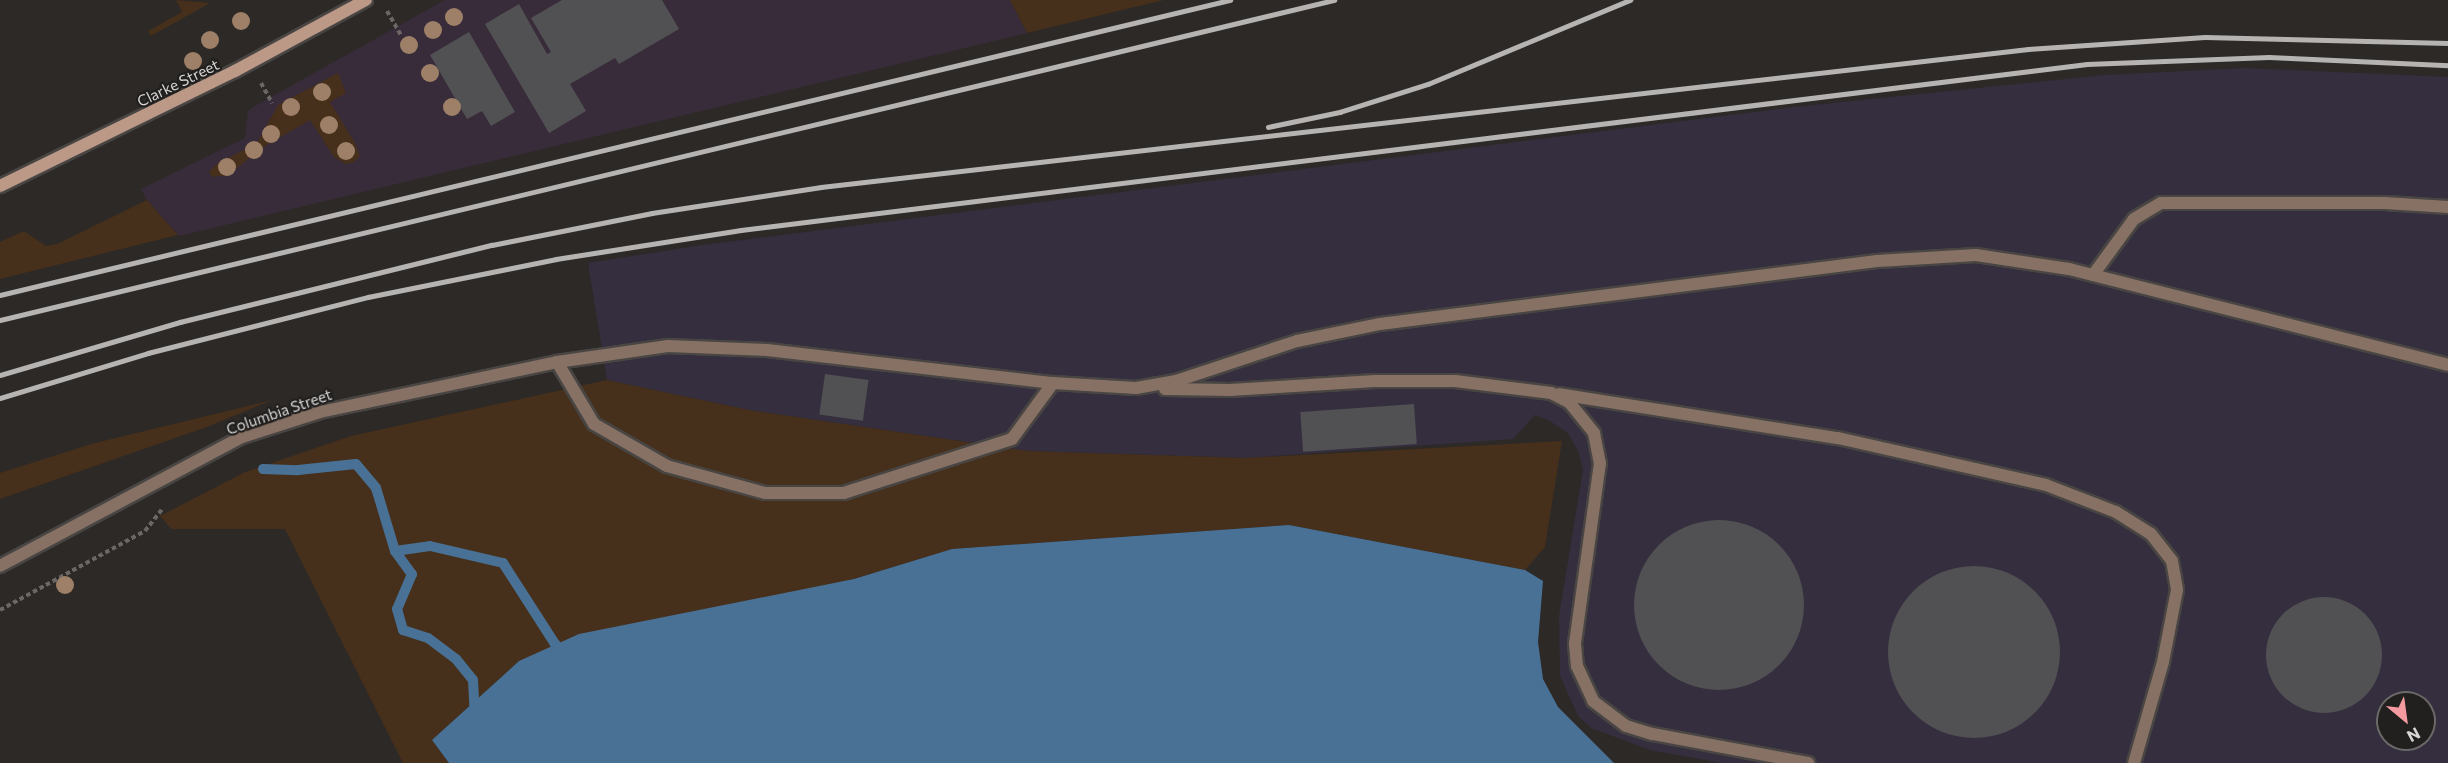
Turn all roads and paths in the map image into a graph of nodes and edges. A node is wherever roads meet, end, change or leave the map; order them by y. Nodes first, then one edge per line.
1 (366, 0) edge
2 (386, 9) dead end
3 (401, 35) dead end
4 (0, 186) edge
5 (2448, 207) edge
6 (2092, 274) junction
7 (557, 362) junction
8 (2448, 365) edge
9 (1053, 384) junction
10 (1136, 388) junction
11 (1551, 393) junction
12 (166, 504) dead end
13 (0, 566) edge
14 (0, 610) edge
15 (1808, 763) edge
16 (2134, 763) edge

1 - 4 main road, Clarke Street
2 - 3 path
5 - 6 street
6 - 8 street
6 - 10 street
7 - 9 street, Columbia Street
7 - 9 street
7 - 13 street, Columbia Street
9 - 10 street, Columbia Street
10 - 11 street
11 - 15 street
11 - 16 street
12 - 14 path

